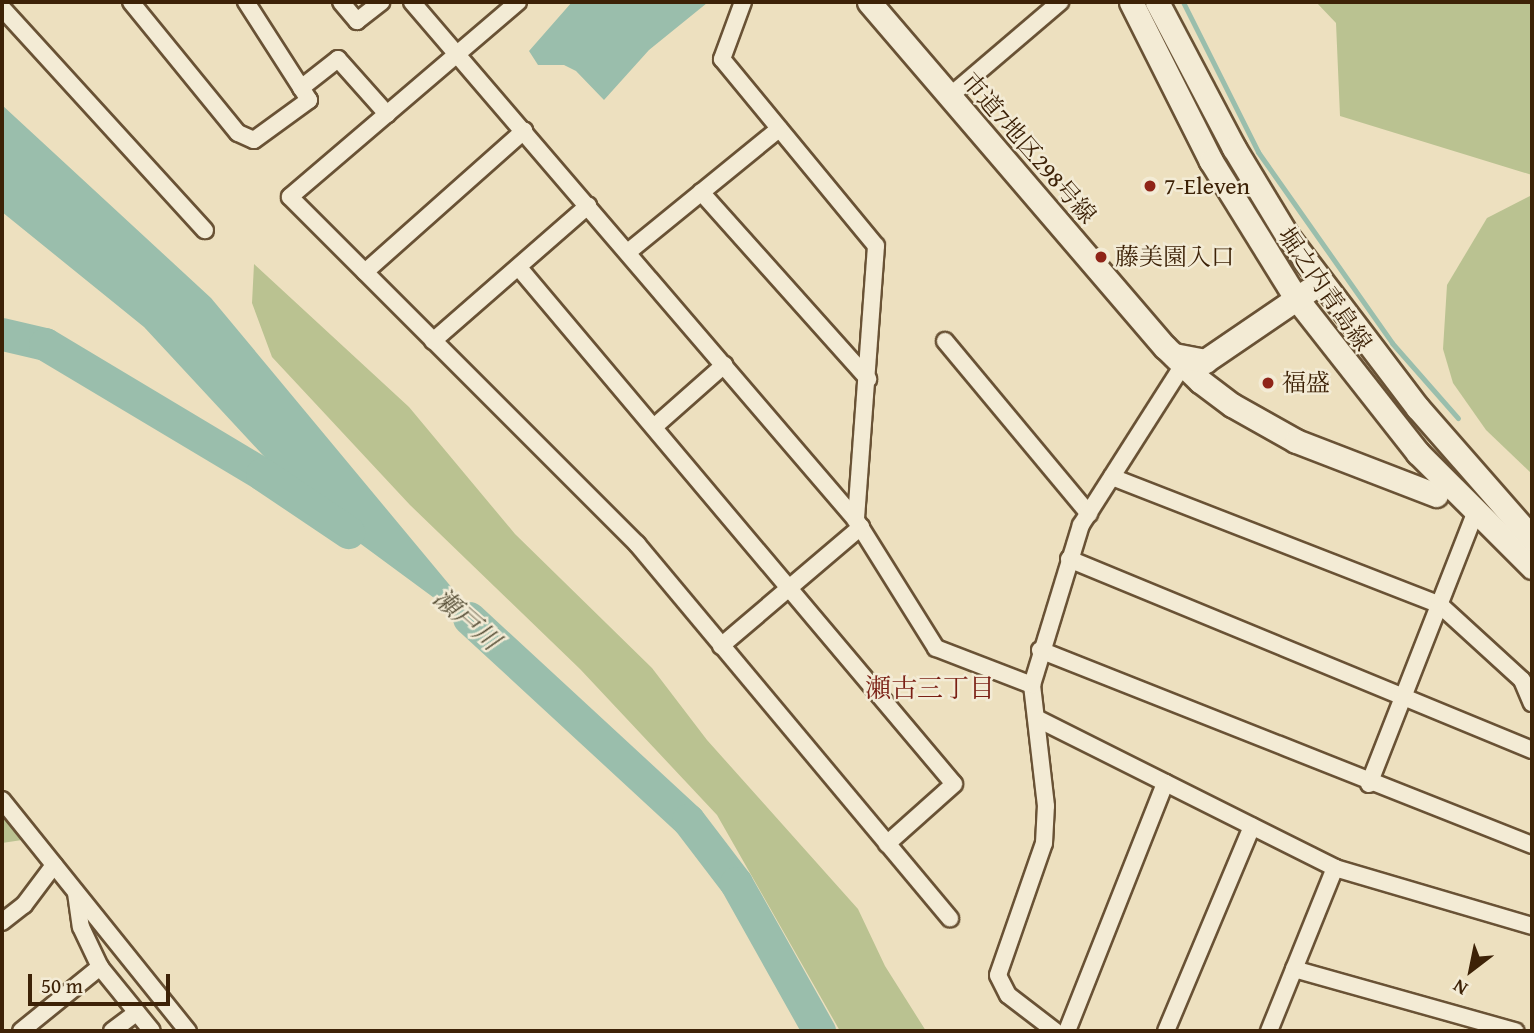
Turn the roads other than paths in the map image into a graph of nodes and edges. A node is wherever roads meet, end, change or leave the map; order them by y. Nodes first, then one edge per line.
1 (131, 2) edge
2 (246, 2) edge
3 (341, 2) edge
4 (381, 2) edge
5 (412, 2) edge
6 (519, 2) edge
7 (743, 2) edge
8 (869, 2) edge
9 (1060, 2) edge
10 (1130, 2) edge
11 (1157, 2) edge
12 (2, 8) edge
13 (457, 54) junction
14 (301, 88) junction
15 (950, 96) junction
16 (387, 114) junction
17 (779, 129) junction
18 (524, 131) junction
19 (702, 192) junction
20 (588, 206) junction
21 (205, 230) dead end
22 (628, 252) junction
23 (520, 269) junction
24 (365, 272) junction
25 (1321, 282) junction
26 (1296, 298) junction
27 (433, 341) junction
28 (945, 341) dead end
29 (1181, 360) junction
30 (724, 365) junction
31 (868, 379) junction
32 (654, 427) junction
33 (1112, 477) junction
34 (1436, 495) dead end
35 (1476, 511) junction
36 (1088, 514) junction
37 (859, 523) junction
38 (1532, 538) edge
39 (1069, 559) junction
40 (1532, 567) edge
41 (790, 587) junction
42 (1440, 605) junction
43 (721, 646) junction
44 (1040, 650) junction
45 (1032, 685) junction
46 (1404, 695) junction
47 (1532, 703) edge
48 (1036, 718) junction
49 (1532, 750) edge
50 (1165, 783) junction
51 (1369, 784) junction
52 (2, 800) edge
53 (1252, 826) junction
54 (887, 844) junction
55 (1532, 845) edge
56 (54, 865) junction
57 (1335, 868) junction
58 (76, 893) junction
59 (950, 919) dead end
60 (2, 922) edge
61 (1532, 926) edge
62 (100, 967) junction
63 (1294, 969) junction
64 (136, 1012) junction
65 (21, 1031) edge
66 (112, 1031) edge
67 (152, 1031) edge
68 (188, 1031) edge
69 (1055, 1031) edge
70 (1067, 1031) edge
71 (1166, 1031) edge
72 (1269, 1031) edge
73 (1515, 1031) edge

1 - 14 street
2 - 14 street
3 - 4 street
5 - 13 street
6 - 13 street
7 - 17 street
8 - 15 main road, 市道7地区298号線
9 - 15 street
10 - 26 main road, 堀之内青島線
11 - 25 main road, 堀之内青島線
12 - 21 street
13 - 16 street
13 - 18 street
14 - 16 street
15 - 29 main road, 市道7地区298号線
16 - 24 street
17 - 19 street
17 - 31 street
18 - 20 street
18 - 24 street
19 - 22 street
19 - 31 street
20 - 22 street
20 - 23 street
22 - 30 street
23 - 27 street
23 - 32 street
24 - 27 street
25 - 26 main road
25 - 38 main road, 堀之内青島線
26 - 29 main road
26 - 35 main road, 堀之内青島線
27 - 43 street
28 - 36 street
29 - 33 street
29 - 34 main road, 市道7地区298号線
30 - 32 street
30 - 37 street
31 - 37 street
32 - 41 street
33 - 36 street
33 - 42 street
35 - 40 main road, 堀之内青島線
35 - 42 street
36 - 39 street
37 - 41 street
37 - 45 street
39 - 44 street
39 - 46 street
41 - 43 street
41 - 54 street
42 - 46 street
42 - 47 street
43 - 54 street
44 - 45 street
44 - 51 street
45 - 48 street
46 - 49 street
46 - 51 street
48 - 50 street
48 - 69 street
50 - 53 street
50 - 70 street
51 - 55 street
52 - 56 street
53 - 57 street
53 - 71 street
54 - 59 street
56 - 58 street
56 - 60 street
57 - 61 street
57 - 63 street
58 - 62 street
58 - 68 street
62 - 64 street
62 - 65 street
63 - 72 street
63 - 73 street
64 - 66 street
64 - 67 street

